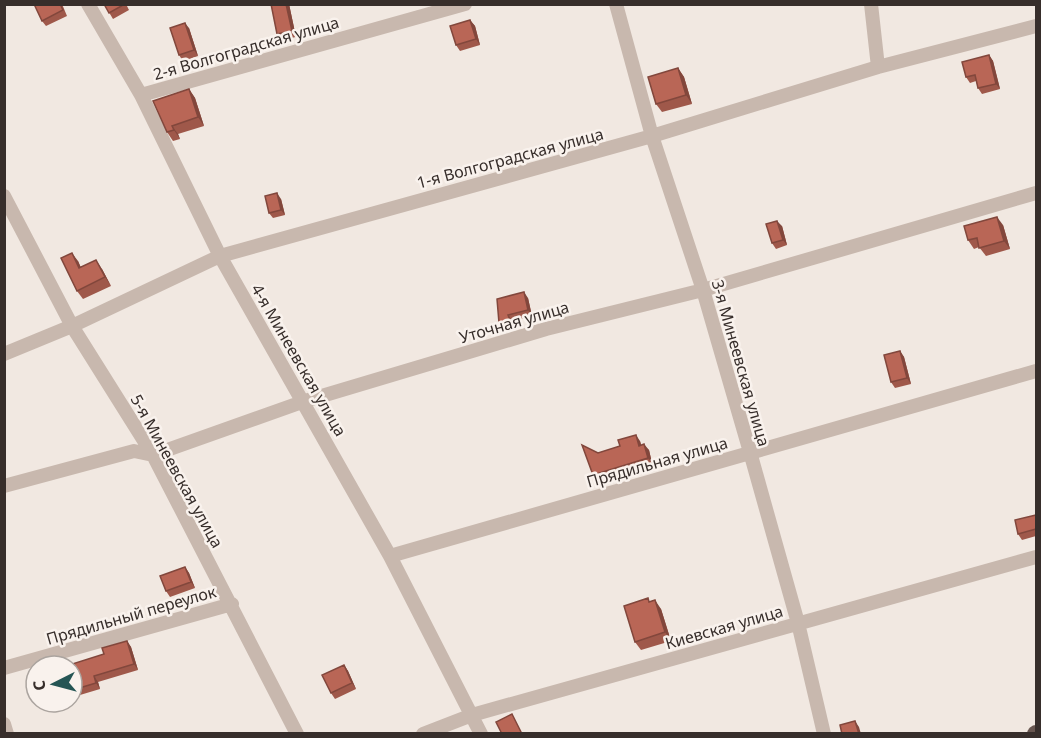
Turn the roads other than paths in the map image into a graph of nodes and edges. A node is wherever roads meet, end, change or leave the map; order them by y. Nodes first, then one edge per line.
1 (88, 4) edge
2 (465, 4) edge
3 (616, 4) edge
4 (871, 4) edge
5 (1036, 26) edge
6 (878, 67) junction
7 (141, 95) junction
8 (652, 136) junction
9 (1036, 193) edge
10 (4, 196) edge
11 (220, 256) junction
12 (703, 290) junction
13 (72, 326) junction
14 (4, 354) edge
15 (1036, 371) edge
16 (305, 401) junction
17 (750, 452) junction
18 (153, 455) junction
19 (4, 486) edge
20 (390, 556) junction
21 (1036, 557) edge
22 (232, 604) junction
23 (798, 623) junction
24 (4, 668) edge
25 (472, 715) junction
26 (4, 724) edge
27 (7, 734) edge
28 (297, 734) edge
29 (423, 734) edge
30 (481, 734) edge
31 (824, 734) edge

1 - 7 street, 4-я Минеевская улица
2 - 7 street, 2-я Волгоградская улица
3 - 8 street, 3-я Минеевская улица
4 - 6 street
5 - 6 street, 1-я Волгоградская улица
6 - 8 street, 1-я Волгоградская улица
7 - 11 street, 4-я Минеевская улица
8 - 11 street, 1-я Волгоградская улица
8 - 12 street, 3-я Минеевская улица
9 - 12 street, Уточная улица
10 - 13 street, 5-я Минеевская улица
11 - 13 street, 1-я Волгоградская улица
11 - 16 street, 4-я Минеевская улица
12 - 16 street, Уточная улица
12 - 17 street, 3-я Минеевская улица
13 - 14 street, 1-я Волгоградская улица
13 - 18 street, 5-я Минеевская улица
15 - 17 street, Прядильная улица
16 - 18 street, Уточная улица
16 - 20 street, 4-я Минеевская улица
17 - 20 street, Прядильная улица
17 - 23 street, 3-я Минеевская улица
18 - 19 street, Уточная улица
18 - 22 street, 5-я Минеевская улица
20 - 25 street, 4-я Минеевская улица
21 - 23 street, Киевская улица
22 - 24 street, Прядильный переулок
22 - 28 street, 5-я Минеевская улица
23 - 25 street, Киевская улица
23 - 31 street, 3-я Минеевская улица
25 - 29 street, Киевская улица
25 - 30 street, 4-я Минеевская улица
26 - 27 street

